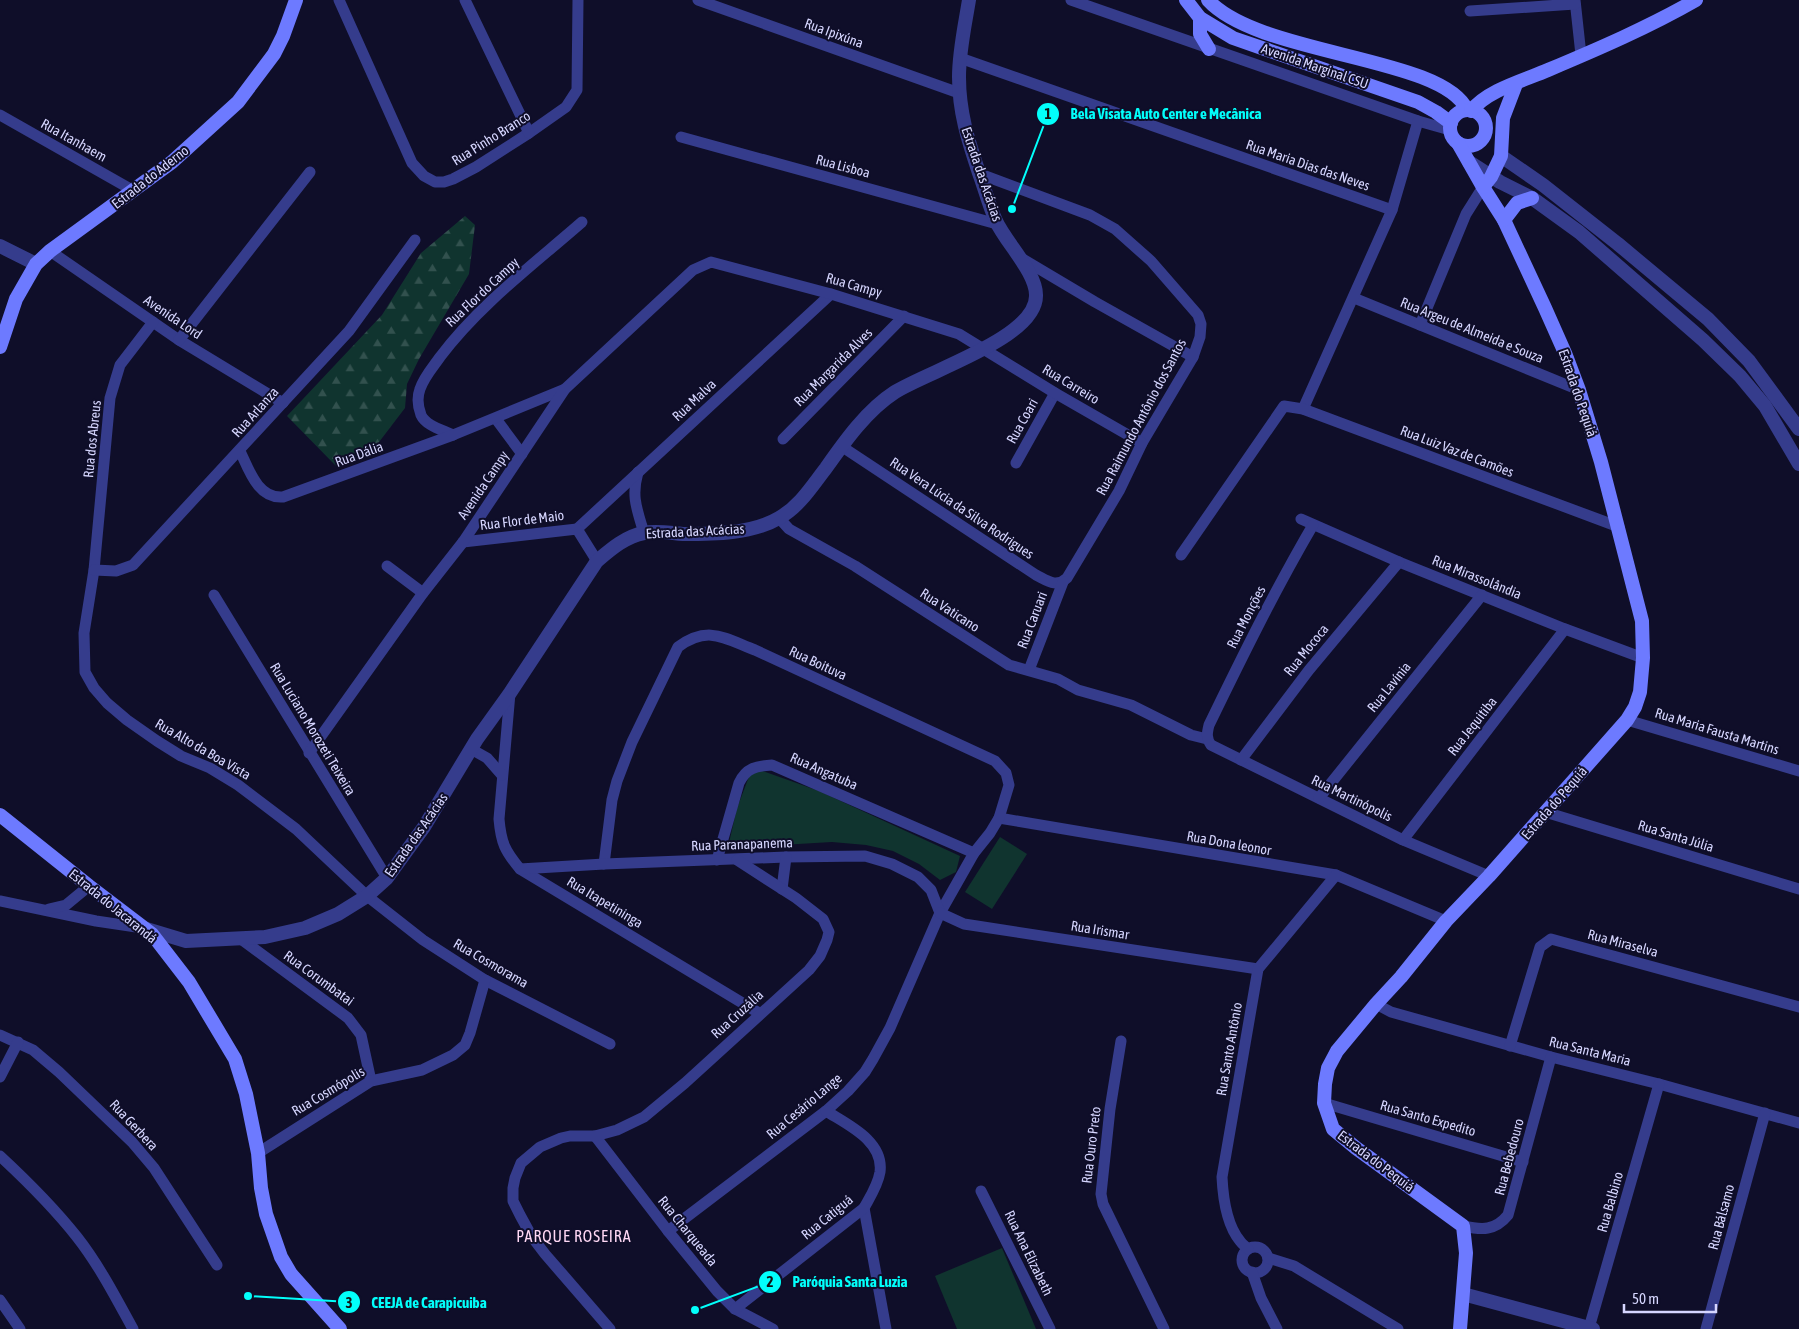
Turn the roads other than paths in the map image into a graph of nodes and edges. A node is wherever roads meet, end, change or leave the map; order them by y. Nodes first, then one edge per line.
1 (296, 0) edge
2 (465, 0) edge
3 (578, 0) edge
4 (698, 0) edge
5 (969, 0) edge
6 (1070, 0) edge
7 (1186, 0) edge
8 (1208, 0) edge
9 (1696, 0) edge
10 (337, 2) edge
11 (1575, 2) edge
12 (1470, 12) dead end
13 (1200, 18) junction
14 (1209, 48) junction
15 (1581, 56) junction
16 (960, 58) junction
17 (1516, 84) junction
18 (959, 93) junction
19 (1469, 111) junction
20 (0, 115) edge
21 (1503, 118) junction
22 (1418, 121) junction
23 (1451, 126) junction
24 (529, 133) junction
25 (1485, 134) junction
26 (681, 137) dead end
27 (1458, 143) junction
28 (1501, 156) junction
29 (310, 172) dead end
30 (980, 174) junction
31 (1487, 182) junction
32 (134, 190) junction
33 (1532, 198) junction
34 (1392, 210) junction
35 (1504, 220) junction
36 (582, 222) dead end
37 (997, 224) junction
38 (415, 240) dead end
39 (0, 246) edge
40 (50, 251) junction
41 (1020, 257) junction
42 (1637, 260) junction
43 (711, 262) joint
44 (36, 264) junction
45 (1625, 273) junction
46 (831, 294) junction
47 (1354, 298) junction
48 (904, 316) junction
49 (153, 322) junction
50 (1420, 325) junction
51 (178, 340) junction
52 (0, 347) edge
53 (985, 348) junction
54 (1193, 357) junction
55 (565, 389) junction
56 (1579, 390) junction
57 (1055, 393) junction
58 (283, 404) junction
59 (1303, 409) junction
60 (496, 419) junction
61 (1799, 429) edge
62 (453, 435) junction
63 (783, 439) dead end
64 (1142, 443) junction
65 (841, 446) junction
66 (240, 451) junction
67 (522, 454) junction
68 (1016, 464) dead end
69 (1799, 464) edge
70 (638, 472) junction
71 (779, 518) junction
72 (1300, 519) dead end
73 (1313, 525) junction
74 (1619, 527) junction
75 (577, 529) junction
76 (644, 532) junction
77 (463, 542) junction
78 (1181, 555) dead end
79 (597, 561) junction
80 (1399, 562) junction
81 (387, 566) dead end
82 (94, 570) junction
83 (1065, 580) junction
84 (424, 593) junction
85 (214, 595) dead end
86 (1482, 595) junction
87 (1565, 629) junction
88 (1643, 658) junction
89 (1029, 670) junction
90 (510, 693) junction
91 (1118, 700) joint
92 (1627, 720) junction
93 (1208, 739) junction
94 (471, 749) junction
95 (309, 753) junction
96 (1241, 760) junction
97 (1799, 771) edge
98 (502, 776) junction
99 (1319, 798) junction
100 (1545, 812) junction
101 (0, 815) edge
102 (999, 818) junction
103 (1403, 840) junction
104 (974, 853) junction
105 (786, 857) junction
106 (717, 860) junction
107 (737, 860) junction
108 (604, 864) junction
109 (520, 869) junction
110 (1336, 875) junction
111 (1489, 876) junction
112 (387, 878) junction
113 (89, 886) junction
114 (782, 889) junction
115 (1799, 889) edge
116 (367, 896) junction
117 (0, 901) edge
118 (45, 910) junction
119 (940, 913) junction
120 (1446, 921) junction
121 (143, 928) junction
122 (240, 939) junction
123 (1258, 969) junction
124 (485, 980) junction
125 (1376, 1004) junction
126 (1799, 1007) edge
127 (760, 1013) junction
128 (0, 1035) edge
129 (1121, 1041) dead end
130 (18, 1042) junction
131 (610, 1044) dead end
132 (1510, 1046) junction
133 (1551, 1058) junction
134 (0, 1077) edge
135 (370, 1081) junction
136 (1660, 1084) junction
137 (1324, 1103) junction
138 (826, 1111) junction
139 (1765, 1113) junction
140 (1799, 1123) edge
141 (594, 1136) junction
142 (258, 1152) junction
143 (0, 1156) edge
144 (1523, 1162) junction
145 (981, 1191) dead end
146 (864, 1208) junction
147 (1463, 1226) junction
148 (668, 1232) junction
149 (1248, 1249) junction
150 (1268, 1258) junction
151 (217, 1265) dead end
152 (1252, 1272) junction
153 (1463, 1294) junction
154 (0, 1300) edge
155 (735, 1309) junction
156 (20, 1329) edge
157 (133, 1329) edge
158 (340, 1329) edge
159 (610, 1329) edge
160 (773, 1329) edge
161 (886, 1329) edge
162 (1050, 1329) edge
163 (1164, 1329) edge
164 (1277, 1329) edge
165 (1398, 1329) edge
166 (1460, 1329) edge
167 (1591, 1329) edge
168 (1706, 1329) edge

1 - 32 main road, Estrada do Aderno
2 - 24 street
3 - 24 street, Rua Pinho Branco
4 - 18 street, Rua Ipixúna
5 - 16 street, Estrada das Acácias
6 - 14 street
7 - 13 main road, Avenida Marginal CSU
8 - 19 main road, Avenida Marginal CSU
9 - 15 main road
10 - 24 street, Rua Pinho Branco
11 - 12 street
11 - 15 street
13 - 14 main road
13 - 23 main road, Avenida Marginal CSU
14 - 22 street
15 - 17 main road
16 - 18 street, Estrada das Acácias
16 - 34 street, Rua Maria Dias das Neves
17 - 19 main road
17 - 21 main road
18 - 30 street, Estrada das Acácias
19 - 23 main road
19 - 25 main road
20 - 32 street, Rua Itanhaem
21 - 25 main road
21 - 28 main road
22 - 23 street
22 - 34 street
23 - 27 main road
25 - 27 main road
25 - 28 main road
26 - 37 street, Rua Lisboa
27 - 31 main road, Estrada do Pequiá
28 - 31 main road
28 - 42 street
29 - 51 street
30 - 37 street, Estrada das Acácias
30 - 54 street, Rua Raimundo Antônio dos Santos
31 - 33 street
31 - 35 main road, Estrada do Pequiá
31 - 50 street
32 - 40 main road, Estrada do Aderno
33 - 35 main road
33 - 45 street
34 - 47 street
35 - 56 main road, Estrada do Pequiá
36 - 62 street, Rua Flor do Campy
37 - 41 street, Estrada das Acácias
38 - 58 street, Rua Arlanza
39 - 44 street
40 - 44 main road, Estrada do Aderno
40 - 49 street, Avenida Lord
41 - 53 street, Estrada das Acácias
41 - 54 street
42 - 45 street
42 - 61 street
43 - 46 street, Rua Campy
43 - 55 street, Avenida Campy
44 - 52 main road, Estrada do Aderno
45 - 69 street
46 - 48 street, Rua Campy
46 - 70 street, Rua Malva
47 - 50 street, Rua Argeu de Almeida e Souza
47 - 59 street
48 - 53 street, Rua Campy
48 - 63 street, Rua Margarida Alves
49 - 51 street, Avenida Lord
49 - 82 street, Rua dos Abreus
50 - 56 street, Rua Argeu de Almeida e Souza
51 - 58 street, Avenida Lord
53 - 57 street, Rua Carreiro
53 - 65 street, Estrada das Acácias
54 - 64 street, Rua Raimundo Antônio dos Santos
55 - 60 street, Rua Dália
55 - 67 street, Avenida Campy
56 - 74 main road, Estrada do Pequiá
57 - 64 street, Rua Carreiro
57 - 68 street, Rua Coari
58 - 66 street, Rua Arlanza
59 - 74 street, Rua Luiz Vaz de Camões
59 - 78 street, Rua Luiz Vaz de Camões
60 - 62 street, Rua Dália
60 - 67 street
62 - 66 street, Rua Dália
64 - 83 street, Rua Raimundo Antônio dos Santos
65 - 71 street, Estrada das Acácias
65 - 83 street, Rua Vera Lúcia da Silva Rodrigues
66 - 82 street, Rua Arlanza
67 - 77 street, Avenida Campy
70 - 75 street, Rua Malva
70 - 76 street
71 - 76 street, Estrada das Acácias
71 - 89 street, Rua Vaticano
72 - 73 street, Rua Mirassolândia
73 - 80 street, Rua Mirassolândia
73 - 93 street, Rua Monções
74 - 88 main road, Estrada do Pequiá
75 - 77 street, Rua Flor de Maio
75 - 79 street, Rua Flor de Maio
76 - 79 street, Estrada das Acácias
77 - 84 street, Avenida Campy
79 - 90 street, Estrada das Acácias
80 - 86 street, Rua Mirassolândia
80 - 96 street, Rua Mococa
81 - 84 street
82 - 116 street, Rua Alto da Boa Vista
83 - 89 street, Rua Caruari
84 - 95 street, Avenida Campy
85 - 95 street, Rua Luciano Morozeti Teixeira
86 - 87 street, Rua Mirassolândia
86 - 99 street, Rua Lavínia
87 - 88 street, Rua Mirassolândia
87 - 103 street, Rua Jequitiba
88 - 92 main road, Estrada do Pequiá
89 - 91 street, Rua Vaticano
90 - 94 street, Estrada das Acácias
90 - 98 street, Rua Itapetininga
91 - 93 street, Rua Martinópolis
92 - 97 street, Rua Maria Fausta Martins
92 - 100 main road, Estrada do Pequiá
93 - 96 street, Rua Martinópolis
94 - 98 street
94 - 112 street, Estrada das Acácias
95 - 112 street, Rua Luciano Morozeti Teixeira
96 - 99 street, Rua Martinópolis
98 - 109 street, Rua Itapetininga
99 - 103 street, Rua Martinópolis
100 - 111 main road, Estrada do Pequiá
100 - 115 street, Rua Santa Júlia
101 - 113 main road, Estrada do Jacarandá
102 - 104 street, Rua Boituva
102 - 108 street, Rua Boituva
102 - 110 street, Rua Dona leonor
103 - 111 street, Rua Martinópolis
104 - 106 street, Rua Angatuba
104 - 119 street, Rua Boituva
105 - 107 street, Rua Paranapanema
105 - 114 street
105 - 119 street, Rua Paranapanema
106 - 107 street, Rua Paranapanema
106 - 108 street, Rua Paranapanema
107 - 114 street, Rua Cruzália
108 - 109 street, Rua Paranapanema
109 - 127 street, Rua Itapetininga
110 - 120 street, Rua Dona leonor
110 - 123 street, Rua Santo Antônio
111 - 120 main road, Estrada do Pequiá
112 - 116 street, Estrada das Acácias
113 - 118 street
113 - 121 main road, Estrada do Jacarandá
114 - 127 street, Rua Cruzália
116 - 122 street, Estrada das Acácias
116 - 124 street, Rua Cosmorama
117 - 118 street
118 - 121 street
119 - 123 street, Rua Irismar
119 - 138 street, Rua Cesário Lange
120 - 125 main road, Estrada do Pequiá
121 - 122 street, Estrada das Acácias
121 - 142 main road, Estrada do Jacarandá
122 - 135 street, Rua Corumbatai
123 - 149 street, Rua Santo Antônio
124 - 131 street, Rua Cosmorama
124 - 135 street, Rua Cosmópolis
125 - 132 street, Rua Santa Maria
125 - 137 main road, Estrada do Pequiá
126 - 132 street, Rua Miraselva
127 - 141 street, Rua Cruzália
128 - 130 street, Rua Gerbera
129 - 163 street, Rua Ouro Preto
130 - 134 street
130 - 151 street, Rua Gerbera
132 - 133 street, Rua Santa Maria
133 - 136 street, Rua Santa Maria
133 - 144 street, Rua Bebedouro
135 - 142 street, Rua Cosmópolis
136 - 139 street, Rua Santa Maria
136 - 167 street, Rua Balbino
137 - 144 street, Rua Santo Expedito
137 - 147 main road, Estrada do Pequiá
138 - 146 street, Rua Catiguá
138 - 148 street, Rua Cesário Lange
139 - 140 street, Rua Santa Maria
139 - 168 street, Rua Bálsamo
141 - 148 street, Rua Charqueada
141 - 159 street, Rua Cruzália
142 - 158 main road, Estrada do Jacarandá
143 - 157 street
144 - 147 street, Rua Bebedouro
145 - 162 street, Rua Ana Elizabeth
146 - 155 street, Rua Catiguá
146 - 161 street
147 - 153 main road
148 - 155 street, Rua Charqueada
149 - 150 street
149 - 152 street
150 - 152 street
150 - 165 street
152 - 164 street
153 - 166 main road
153 - 167 street
154 - 156 street
155 - 160 street, Rua Charqueada

